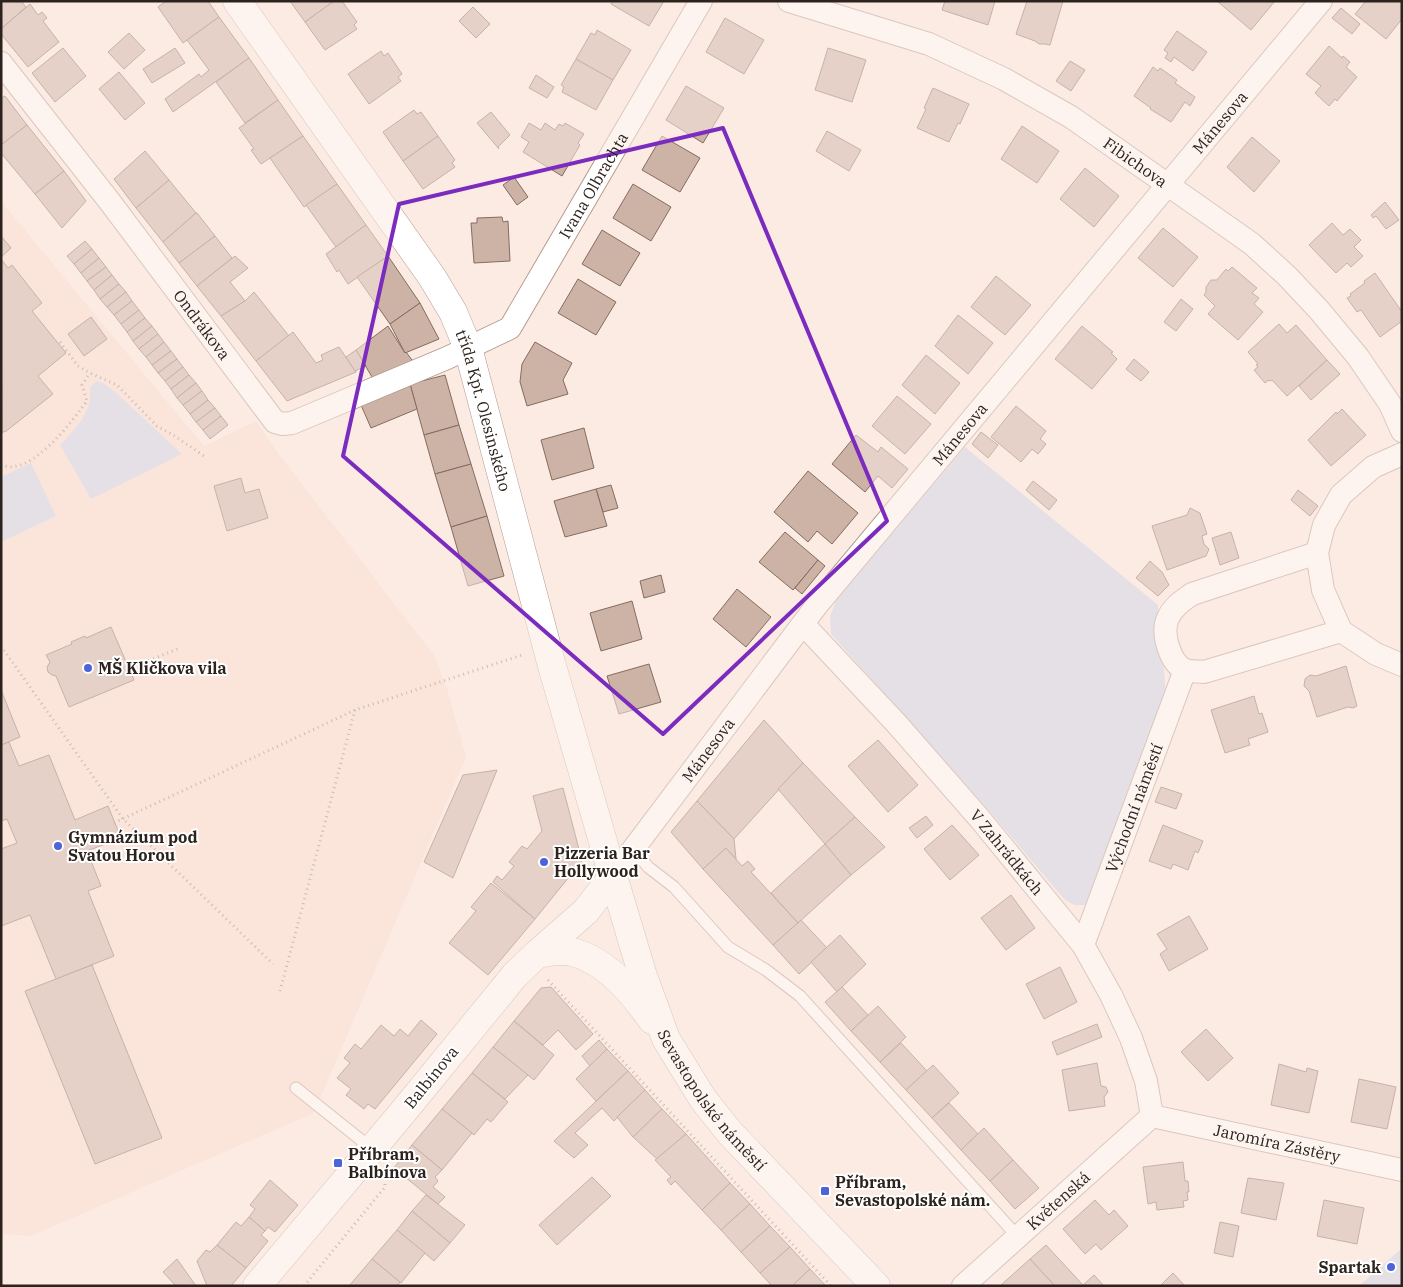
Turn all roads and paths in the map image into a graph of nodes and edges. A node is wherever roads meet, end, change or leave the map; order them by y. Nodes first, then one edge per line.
1 (237, 1) edge
2 (701, 1) edge
3 (789, 1) edge
4 (1321, 1) edge
5 (1, 63) edge
6 (1168, 185) junction
7 (60, 342) dead end
8 (468, 348) junction
9 (90, 373) junction
10 (1396, 402) edge
11 (1402, 431) edge
12 (1402, 454) edge
13 (204, 456) dead end
14 (1, 464) edge
15 (1317, 552) junction
16 (803, 624) junction
17 (1341, 630) junction
18 (1, 646) edge
19 (180, 648) dead end
20 (529, 652) dead end
21 (1402, 665) edge
22 (130, 668) dead end
23 (1185, 670) junction
24 (356, 710) junction
25 (123, 819) junction
26 (114, 823) dead end
27 (633, 848) junction
28 (613, 876) junction
29 (1083, 945) junction
30 (272, 964) dead end
31 (542, 966) junction
32 (280, 991) dead end
33 (666, 1039) junction
34 (296, 1088) dead end
35 (1152, 1116) junction
36 (378, 1158) junction
37 (1402, 1170) edge
38 (1018, 1237) junction
39 (257, 1286) edge
40 (304, 1286) edge
41 (831, 1286) edge
42 (876, 1286) edge
43 (963, 1286) edge

1 - 8 main road, třída Kpt. Olesinského
2 - 8 street, Ivana Olbrachta
3 - 6 street, Fibichova
4 - 6 street, Mánesova
5 - 8 street, Ondrákova
6 - 10 street, Fibichova
6 - 16 street, Mánesova
7 - 9 path
8 - 28 main road, třída Kpt. Olesinského
9 - 13 path
9 - 14 path
10 - 11 street, Fibichova
12 - 15 street
15 - 17 street
15 - 23 street
16 - 27 street, Mánesova
16 - 29 street, V Zahrádkách
17 - 21 street
17 - 23 street
18 - 25 path
19 - 22 path
20 - 24 path
23 - 29 street, Východní náměstí
24 - 25 path
24 - 32 path
25 - 26 path
25 - 30 path
27 - 28 street, Mánesova
27 - 38 lane
28 - 31 main road, Balbínova
28 - 33 main road, Sevastopolské náměstí
29 - 35 street, V Zahrádkách
31 - 33 main road
31 - 36 main road, Balbínova
31 - 41 path
33 - 42 main road, Sevastopolské náměstí
34 - 36 lane
35 - 37 street, Jaromíra Zástěry
35 - 38 street, Květenská
36 - 39 main road, Balbínova
36 - 40 path
38 - 43 street, Květenská

